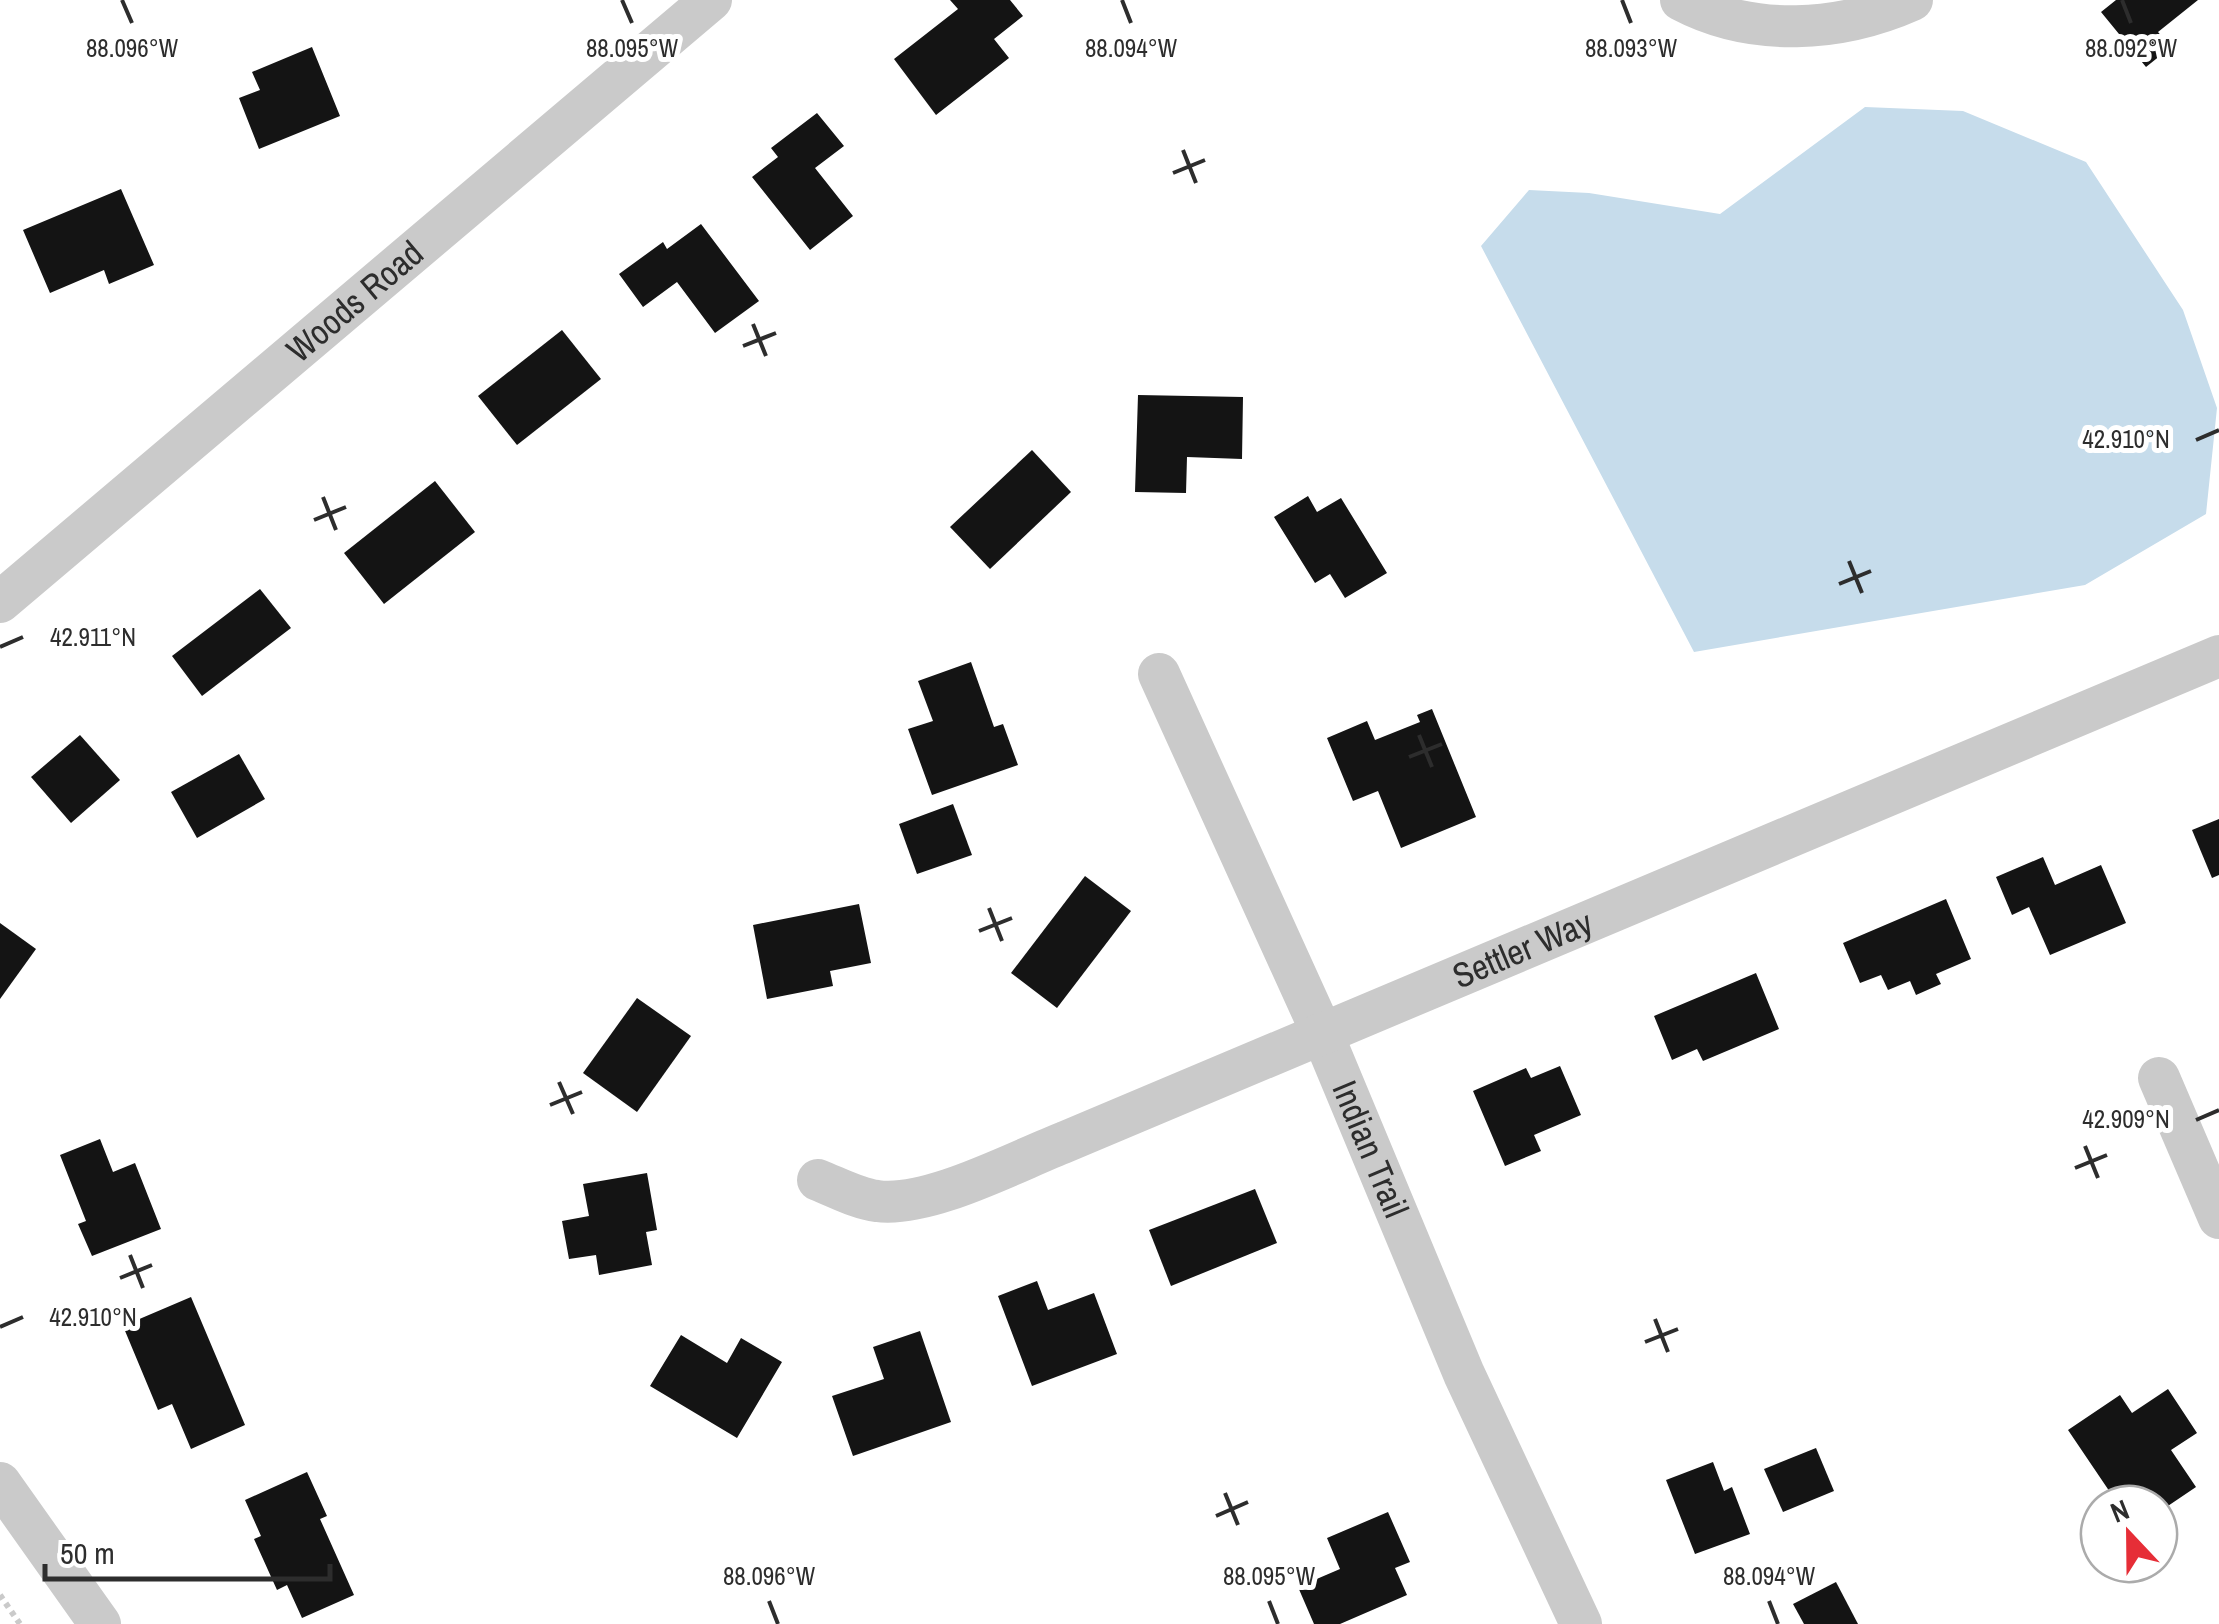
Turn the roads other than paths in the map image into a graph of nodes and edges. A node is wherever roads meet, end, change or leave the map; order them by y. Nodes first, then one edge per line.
1 (711, 0) edge
2 (1681, 0) edge
3 (1912, 0) edge
4 (0, 602) edge
5 (2219, 656) edge
6 (1160, 674) dead end
7 (1322, 1033) junction
8 (2159, 1078) dead end
9 (818, 1180) dead end
10 (2219, 1218) edge
11 (0, 1483) edge
12 (100, 1624) edge
13 (1581, 1624) edge

1 - 4 street, Woods Road
2 - 3 street
5 - 7 street, Settler Way
6 - 7 street, Indian Trail
7 - 9 street, Settler Way
7 - 13 street, Indian Trail
8 - 10 street
11 - 12 street

